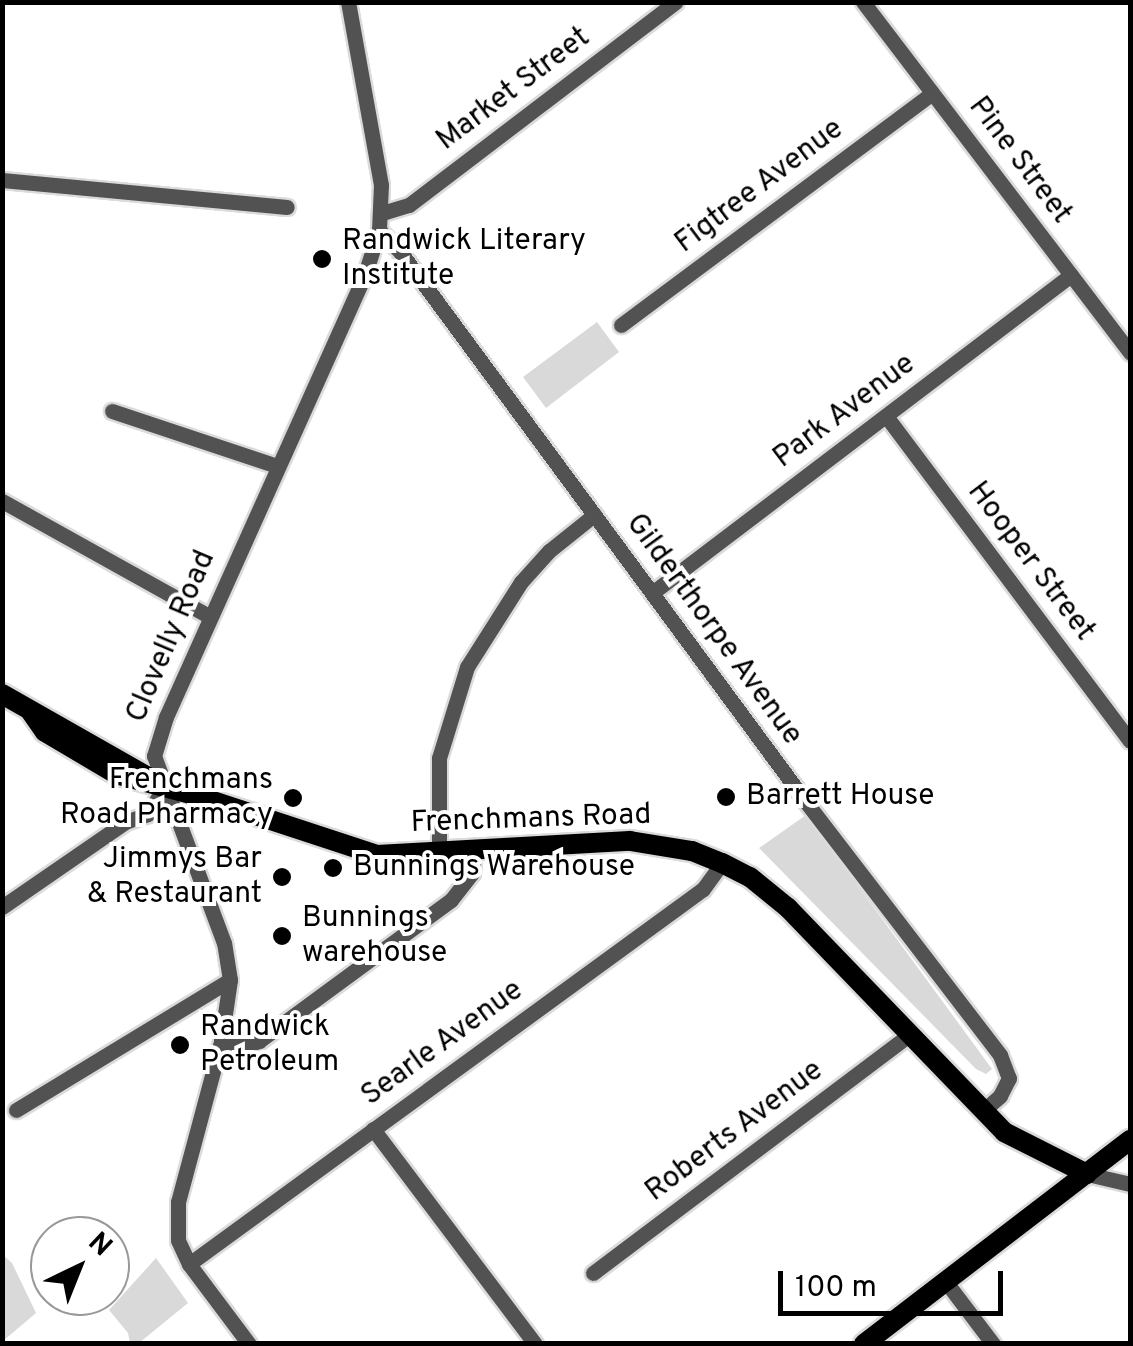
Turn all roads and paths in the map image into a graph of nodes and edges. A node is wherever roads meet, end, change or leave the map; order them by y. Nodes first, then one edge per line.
1 (348, 2) edge
2 (676, 2) edge
3 (863, 2) edge
4 (932, 93) junction
5 (2, 180) edge
6 (287, 207) dead end
7 (381, 221) junction
8 (1071, 275) junction
9 (621, 325) dead end
10 (1130, 352) edge
11 (112, 411) dead end
12 (886, 416) junction
13 (278, 466) junction
14 (2, 501) edge
15 (594, 515) junction
16 (652, 594) junction
17 (209, 616) junction
18 (2, 694) edge
19 (1130, 741) edge
20 (164, 788) junction
21 (474, 850) junction
22 (438, 852) junction
23 (722, 863) junction
24 (2, 906) edge
25 (230, 980) junction
26 (909, 1035) junction
27 (222, 1041) junction
28 (16, 1110) dead end
29 (982, 1111) junction
30 (373, 1129) junction
31 (1130, 1140) edge
32 (1087, 1174) junction
33 (1130, 1184) edge
34 (189, 1264) junction
35 (593, 1273) dead end
36 (946, 1282) junction
37 (249, 1344) edge
38 (535, 1344) edge
39 (864, 1344) edge
40 (993, 1344) edge

1 - 7 street, Clovelly Road
2 - 7 street, Market Street
3 - 4 street, Pine Street
4 - 8 street, Pine Street
4 - 9 street, Figtree Avenue
5 - 6 street
7 - 13 street, Clovelly Road
7 - 15 street, Gilderthorpe Avenue
8 - 10 street, Pine Street
8 - 12 street, Park Avenue
11 - 13 street
12 - 16 street, Park Avenue
12 - 19 street, Hooper Street
13 - 17 street, Clovelly Road
14 - 17 street
15 - 16 street, Gilderthorpe Avenue
15 - 22 street
16 - 29 street, Gilderthorpe Avenue
17 - 20 street, Clovelly Road
18 - 20 main road, Frenchmans Road
20 - 22 main road, Frenchmans Road
20 - 24 street
20 - 25 street, Clovelly Road
21 - 22 main road, Frenchmans Road
21 - 23 main road, Frenchmans Road
21 - 27 street
23 - 26 main road, Frenchmans Road
23 - 30 street, Searle Avenue
25 - 27 street, Clovelly Road
25 - 28 street
26 - 29 main road, Frenchmans Road
26 - 35 street, Roberts Avenue
27 - 34 street, Clovelly Road
29 - 32 main road, Frenchmans Road
30 - 34 street, Searle Avenue
30 - 38 street
31 - 32 main road
32 - 33 street
32 - 36 main road
34 - 37 street, Clovelly Road
36 - 39 main road
36 - 40 street

